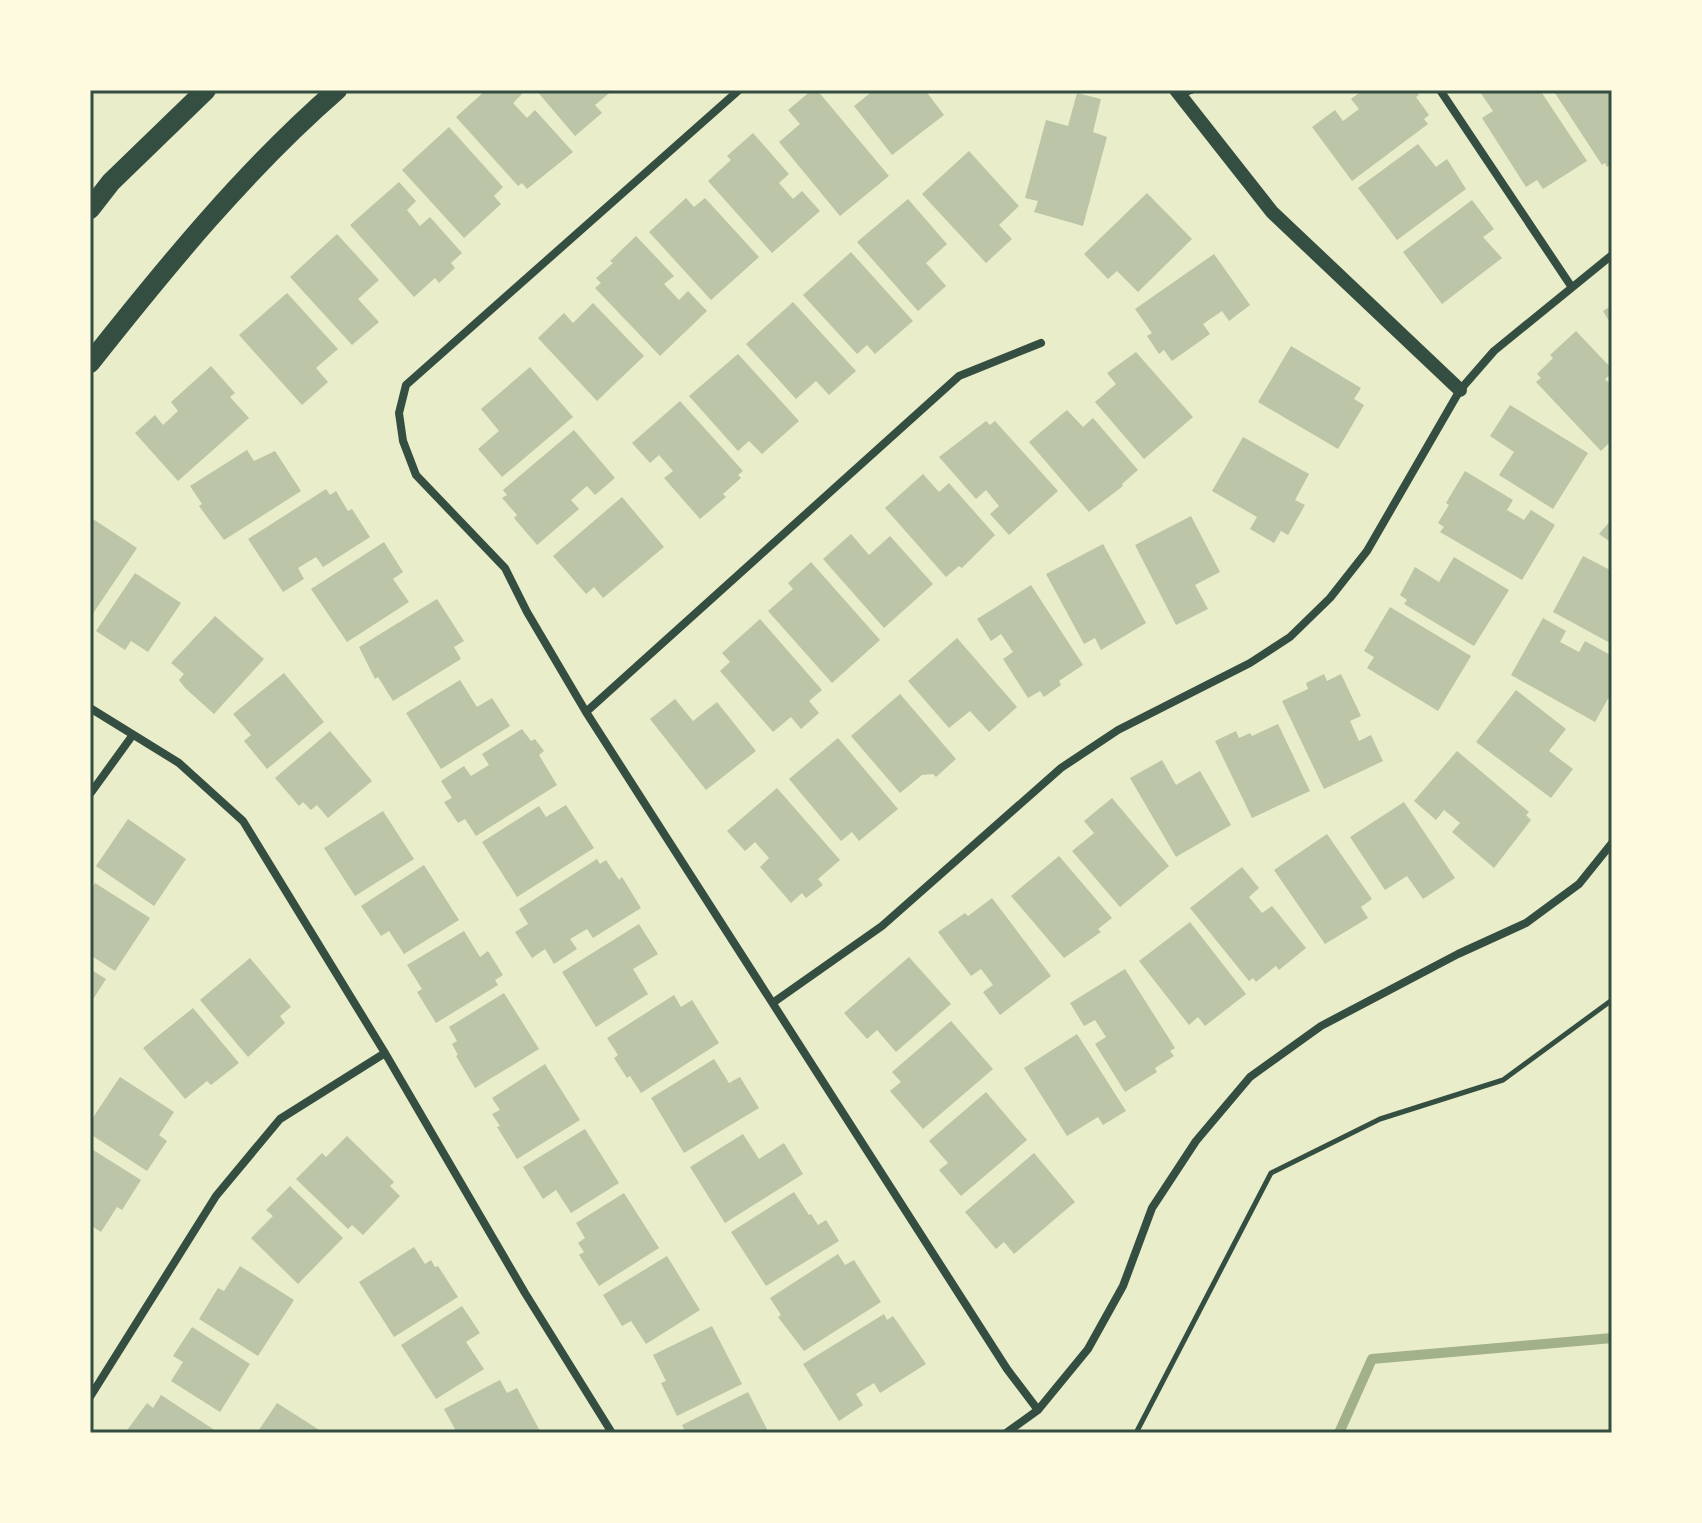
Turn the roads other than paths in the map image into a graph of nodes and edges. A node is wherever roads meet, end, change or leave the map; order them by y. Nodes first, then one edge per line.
1 (206, 90) edge
2 (337, 90) edge
3 (739, 90) edge
4 (1440, 90) edge
5 (1183, 92) edge
6 (90, 209) edge
7 (1612, 255) edge
8 (1571, 286) junction
9 (1041, 343) dead end
10 (90, 363) edge
11 (1460, 390) junction
12 (90, 708) edge
13 (586, 712) junction
14 (132, 736) junction
15 (90, 794) edge
16 (1612, 843) edge
17 (774, 1002) junction
18 (385, 1053) junction
19 (90, 1397) edge
20 (1038, 1410) junction
21 (612, 1433) edge
22 (1006, 1433) edge

1 - 6 main road
2 - 10 main road
3 - 13 street
4 - 8 street
5 - 11 street
7 - 8 street
8 - 11 street
9 - 13 street
11 - 17 street
12 - 14 street
13 - 17 street
14 - 15 street
14 - 18 street
16 - 20 street
17 - 20 street
18 - 19 street
18 - 21 street
20 - 22 street

